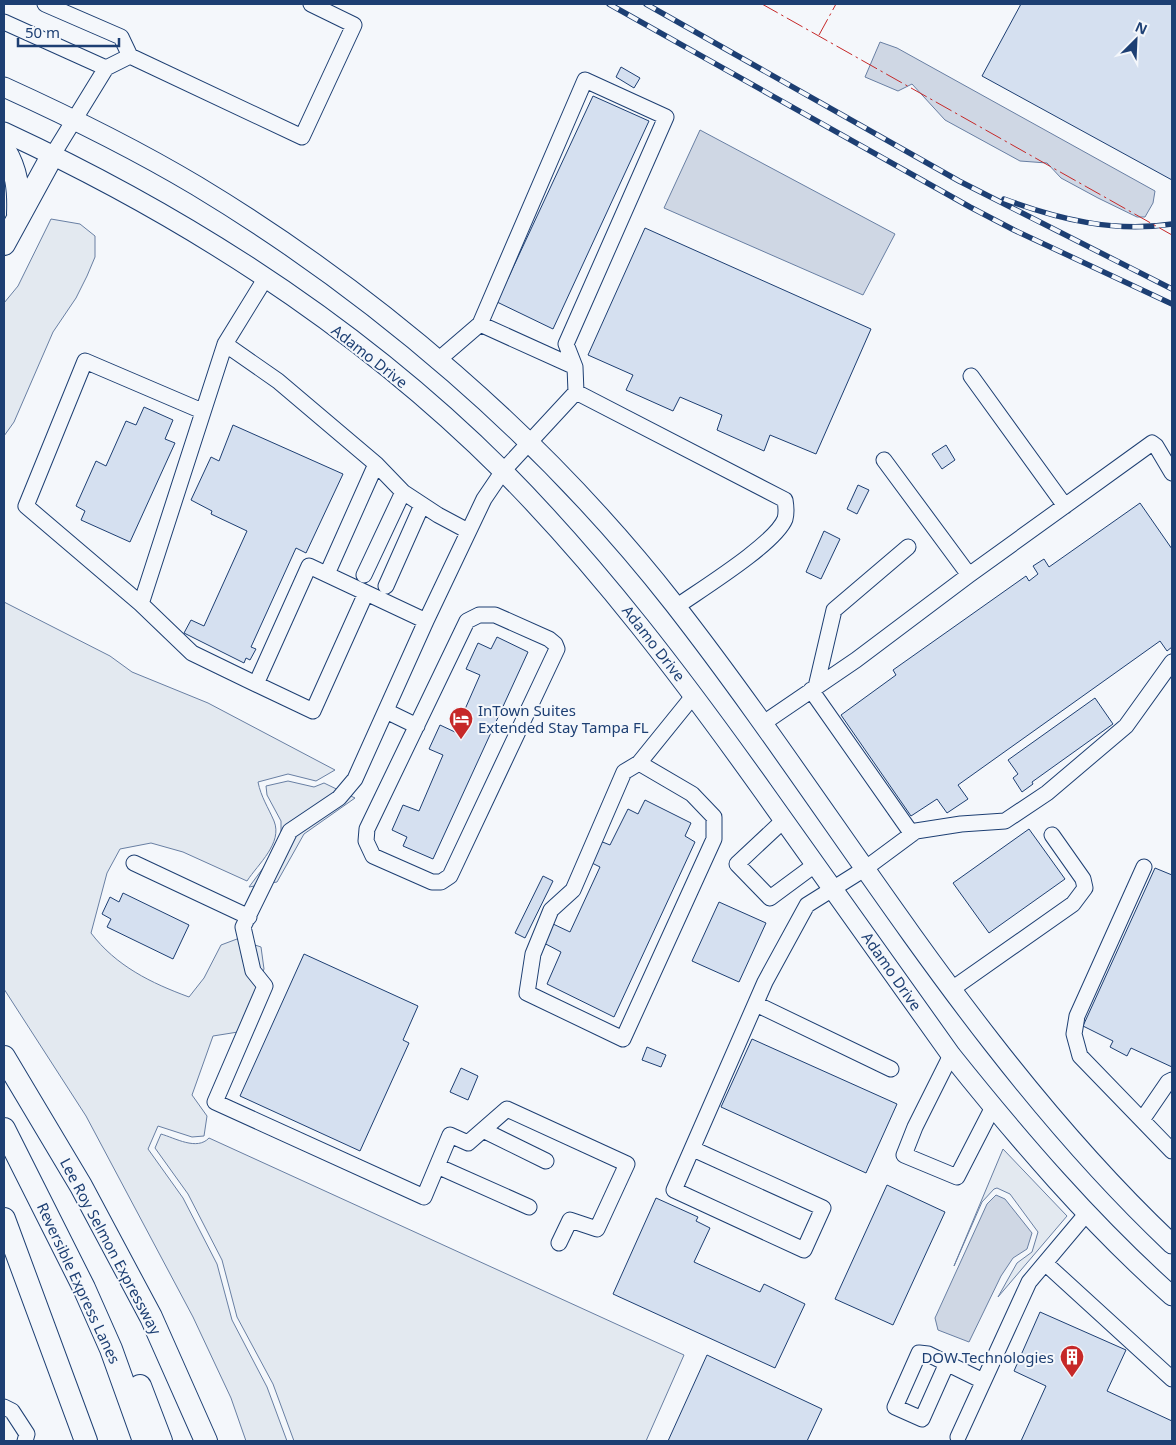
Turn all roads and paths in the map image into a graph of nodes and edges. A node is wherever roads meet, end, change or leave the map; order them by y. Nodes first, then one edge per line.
1 (45, 4) edge
2 (312, 4) edge
3 (4, 22) edge
4 (130, 56) junction
5 (106, 68) junction
6 (4, 87) edge
7 (74, 120) junction
8 (4, 132) edge
9 (4, 150) edge
10 (52, 156) junction
11 (18, 214) junction
12 (4, 244) edge
13 (265, 279) junction
14 (480, 324) junction
15 (225, 344) junction
16 (438, 361) junction
17 (575, 367) junction
18 (971, 376) dead end
19 (576, 392) junction
20 (202, 411) junction
21 (528, 443) junction
22 (884, 460) dead end
23 (376, 464) junction
24 (503, 471) junction
25 (1172, 473) edge
26 (403, 492) junction
27 (422, 505) junction
28 (1064, 506) junction
29 (468, 531) junction
30 (908, 547) dead end
31 (327, 574) junction
32 (364, 575) dead end
33 (969, 575) junction
34 (386, 586) dead end
35 (366, 593) junction
36 (141, 604) junction
37 (676, 607) junction
38 (426, 621) junction
39 (1172, 662) edge
40 (256, 684) junction
41 (814, 689) junction
42 (694, 695) junction
43 (386, 711) junction
44 (762, 724) junction
45 (418, 726) junction
46 (639, 763) junction
47 (784, 820) junction
48 (912, 834) junction
49 (1052, 835) dead end
50 (134, 863) dead end
51 (816, 864) junction
52 (1144, 867) dead end
53 (866, 868) junction
54 (833, 889) junction
55 (249, 917) junction
56 (952, 989) junction
57 (756, 1004) junction
58 (951, 1055) junction
59 (4, 1057) edge
60 (891, 1069) dead end
61 (1172, 1080) edge
62 (1166, 1097) edge
63 (993, 1107) junction
64 (1142, 1120) junction
65 (483, 1130) junction
66 (7, 1135) edge
67 (693, 1149) junction
68 (1172, 1151) edge
69 (546, 1160) dead end
70 (437, 1166) junction
71 (529, 1207) dead end
72 (1087, 1213) junction
73 (4, 1219) edge
74 (559, 1243) dead end
75 (1172, 1244) edge
76 (1045, 1262) junction
77 (84, 1288) junction
78 (1172, 1296) edge
79 (111, 1348) junction
80 (947, 1364) dead end
81 (1172, 1379) edge
82 (983, 1381) junction
83 (4, 1407) edge
84 (958, 1437) dead end
85 (26, 1441) edge
86 (86, 1441) edge
87 (131, 1441) edge
88 (144, 1441) edge
89 (161, 1441) edge
90 (206, 1441) edge

1 - 4 street
2 - 4 street
3 - 5 street
4 - 5 street
5 - 7 street
6 - 7 main road
7 - 10 street
7 - 16 main road
8 - 10 main road, Adamo Drive
9 - 11 highway
10 - 11 highway
10 - 13 main road, Adamo Drive
11 - 12 highway
13 - 15 street
13 - 24 main road, Adamo Drive
14 - 16 street
14 - 17 street
14 - 17 street
15 - 20 street
15 - 23 street
16 - 21 main road
17 - 19 street
18 - 28 street
19 - 21 street
19 - 37 street
20 - 36 street
20 - 36 street
21 - 24 street
21 - 37 main road
22 - 33 street
23 - 26 street
23 - 31 street
24 - 29 street
24 - 42 main road, Adamo Drive
25 - 28 street
26 - 27 street
26 - 32 street
27 - 29 street
27 - 34 street
28 - 33 street
29 - 38 street
30 - 41 street
31 - 35 street
31 - 40 street
33 - 41 street
35 - 38 street
35 - 40 street
36 - 40 street
37 - 44 main road
38 - 43 street
39 - 48 street
41 - 44 street
41 - 48 street
42 - 46 street
42 - 47 main road, Adamo Drive
43 - 45 street
43 - 55 street
44 - 53 main road
45 - 45 street
46 - 46 street
47 - 51 main road, Adamo Drive
47 - 51 street
48 - 53 street
49 - 56 street
50 - 55 street
51 - 54 main road, Adamo Drive
52 - 64 street
53 - 54 street
53 - 56 main road
54 - 57 street
54 - 58 main road, Adamo Drive
55 - 70 street
56 - 75 main road
57 - 60 street
57 - 67 street
58 - 63 main road, Adamo Drive
58 - 63 street
59 - 90 highway, Lee Roy Selmon Expressway
61 - 62 street
62 - 64 street
63 - 72 main road, Adamo Drive
64 - 68 street
65 - 69 street
65 - 70 street
65 - 74 street
66 - 77 highway, Reversible Express Lanes
67 - 67 street
70 - 71 street
72 - 76 street
72 - 78 main road, Adamo Drive
73 - 86 highway
76 - 81 street
76 - 82 street
77 - 79 highway, Reversible Express Lanes
77 - 89 highway
79 - 87 highway
79 - 88 highway, Reversible Express Lanes
80 - 82 street
82 - 84 street
83 - 85 street

